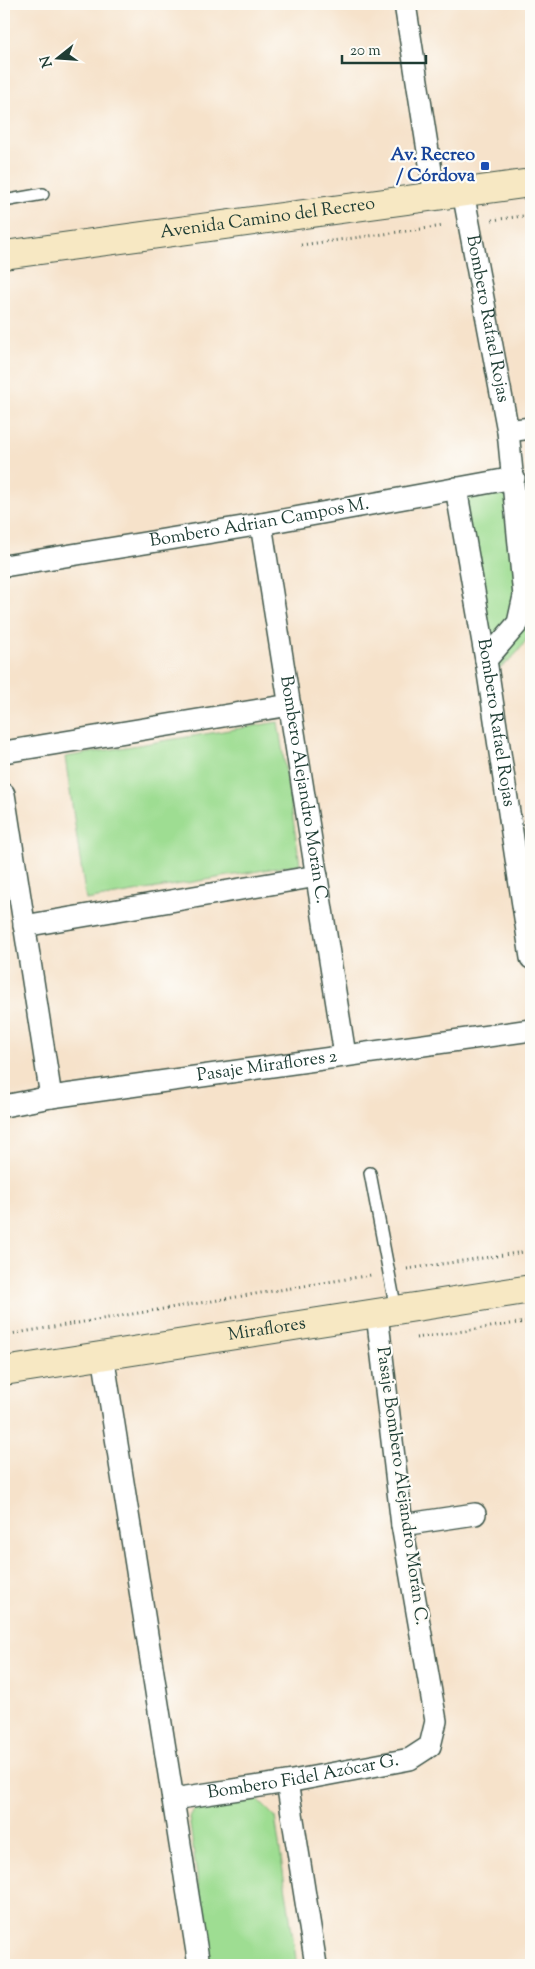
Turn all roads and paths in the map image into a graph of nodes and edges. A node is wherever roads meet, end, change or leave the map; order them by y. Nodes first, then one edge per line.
1 (405, 4) edge
2 (531, 183) edge
3 (463, 192) junction
4 (43, 194) dead end
5 (435, 196) junction
6 (4, 201) edge
7 (4, 255) edge
8 (531, 428) edge
9 (508, 432) junction
10 (514, 478) junction
11 (456, 488) junction
12 (261, 524) junction
13 (4, 566) edge
14 (525, 623) edge
15 (486, 660) junction
16 (290, 706) junction
17 (4, 752) edge
18 (4, 794) edge
19 (9, 862) edge
20 (317, 876) junction
21 (24, 926) junction
22 (531, 958) edge
23 (531, 1030) edge
24 (345, 1055) junction
25 (51, 1097) junction
26 (4, 1106) edge
27 (370, 1174) dead end
28 (531, 1251) edge
29 (388, 1272) junction
30 (531, 1289) edge
31 (387, 1312) junction
32 (4, 1335) edge
33 (103, 1356) junction
34 (4, 1371) edge
35 (475, 1514) dead end
36 (402, 1525) junction
37 (430, 1746) joint
38 (287, 1782) junction
39 (173, 1799) junction
40 (199, 1965) edge
41 (316, 1965) edge

1 - 5 street
2 - 3 street, Avenida Camino del Recreo
3 - 5 street, Avenida Camino del Recreo
3 - 9 street, Bombero Rafael Rojas
4 - 6 lane
5 - 7 street, Avenida Camino del Recreo
8 - 9 street
9 - 10 street, Bombero Rafael Rojas
10 - 11 street, Bombero Adrian Campos M.
10 - 14 street, Bombero Rafael Rojas
11 - 12 street, Bombero Adrian Campos M.
11 - 15 street, Bombero Rafael Rojas
12 - 13 street, Bombero Adrian Campos M.
12 - 16 street, Bombero Alejandro Morán C.
14 - 15 street
15 - 22 street, Bombero Rafael Rojas
16 - 17 street
16 - 20 street, Bombero Alejandro Morán C.
18 - 19 street
19 - 21 street
20 - 21 street
20 - 24 street, Bombero Alejandro Morán C.
21 - 25 street
23 - 24 street, Pasaje Miraflores 2
24 - 25 street, Pasaje Miraflores 2
25 - 26 street, Pasaje Miraflores 2
27 - 29 lane
28 - 29 path
29 - 31 lane
29 - 32 path
30 - 31 street, Miraflores
31 - 33 street, Miraflores
31 - 36 street, Pasaje Bombero Alejandro Morán C.
33 - 34 street, Miraflores
33 - 39 street
35 - 36 street
36 - 37 street, Pasaje Bombero Alejandro Morán C.
37 - 38 street, Bombero Fidel Azócar G.
38 - 39 street, Bombero Fidel Azócar G.
38 - 41 street
39 - 40 street

